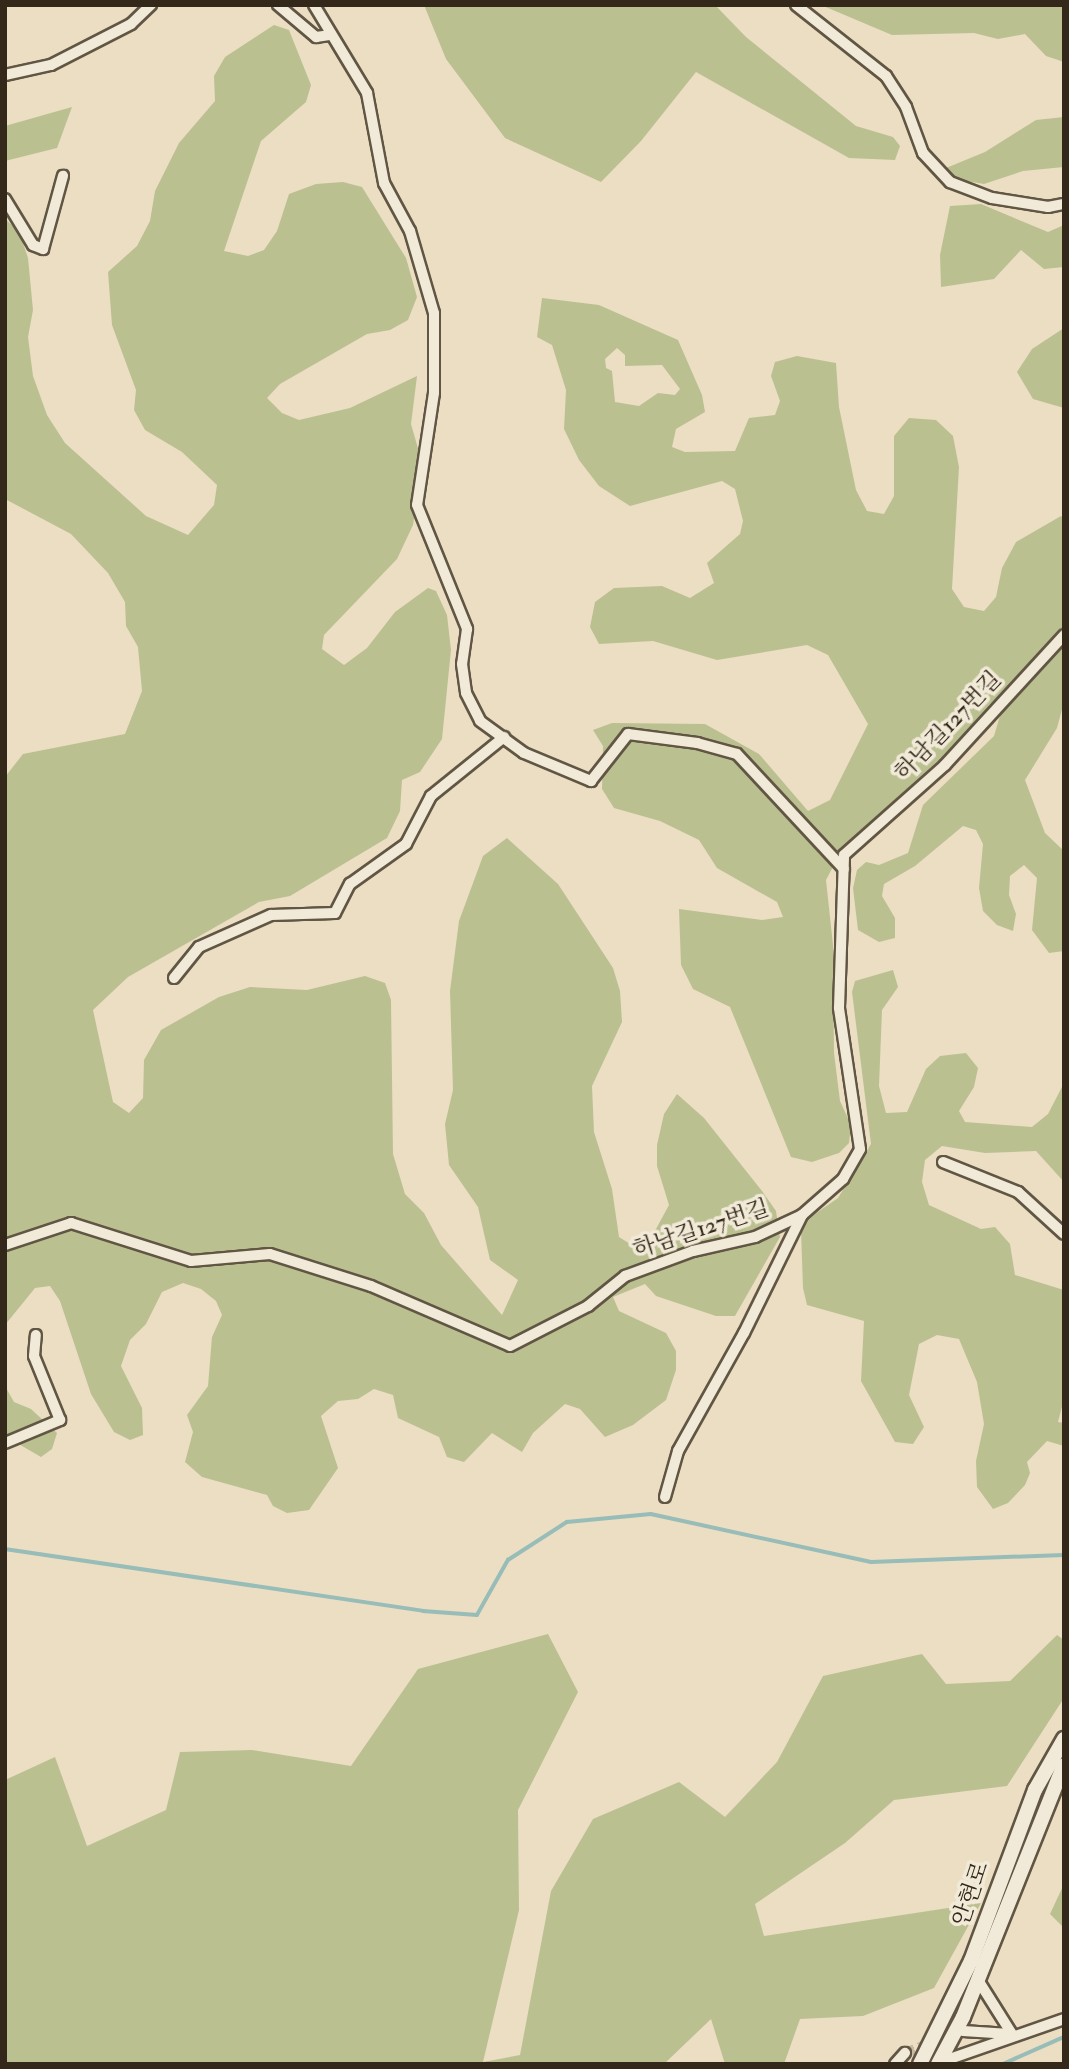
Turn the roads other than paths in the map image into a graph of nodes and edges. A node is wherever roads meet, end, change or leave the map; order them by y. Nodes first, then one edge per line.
1 (151, 5) edge
2 (278, 5) edge
3 (314, 5) edge
4 (796, 5) edge
5 (331, 35) junction
6 (5, 75) edge
7 (63, 176) dead end
8 (5, 199) edge
9 (1064, 204) edge
10 (1064, 635) edge
11 (504, 737) junction
12 (844, 869) junction
13 (174, 978) dead end
14 (943, 1162) dead end
15 (802, 1215) junction
16 (1064, 1234) edge
17 (5, 1245) edge
18 (36, 1335) dead end
19 (5, 1443) edge
20 (665, 1496) dead end
21 (1064, 1739) edge
22 (1064, 1765) edge
23 (978, 1980) junction
24 (1064, 2019) edge
25 (963, 2031) tunnel mouth
26 (1012, 2034) junction
27 (905, 2053) tunnel mouth
28 (895, 2064) edge
29 (920, 2064) edge
30 (938, 2064) edge

1 - 6 street
2 - 5 street
3 - 5 street
4 - 9 street
5 - 11 street
7 - 8 street
10 - 12 street, 하남길127번길
11 - 12 street
11 - 13 street
12 - 15 street, 하남길127번길
14 - 16 street
15 - 17 street, 하남길127번길
15 - 20 street
18 - 19 street
21 - 29 street, 안현로
22 - 23 street, 안현로
23 - 26 street
23 - 30 street, 안현로
24 - 26 street
25 - 26 street
26 - 30 street
27 - 28 street

